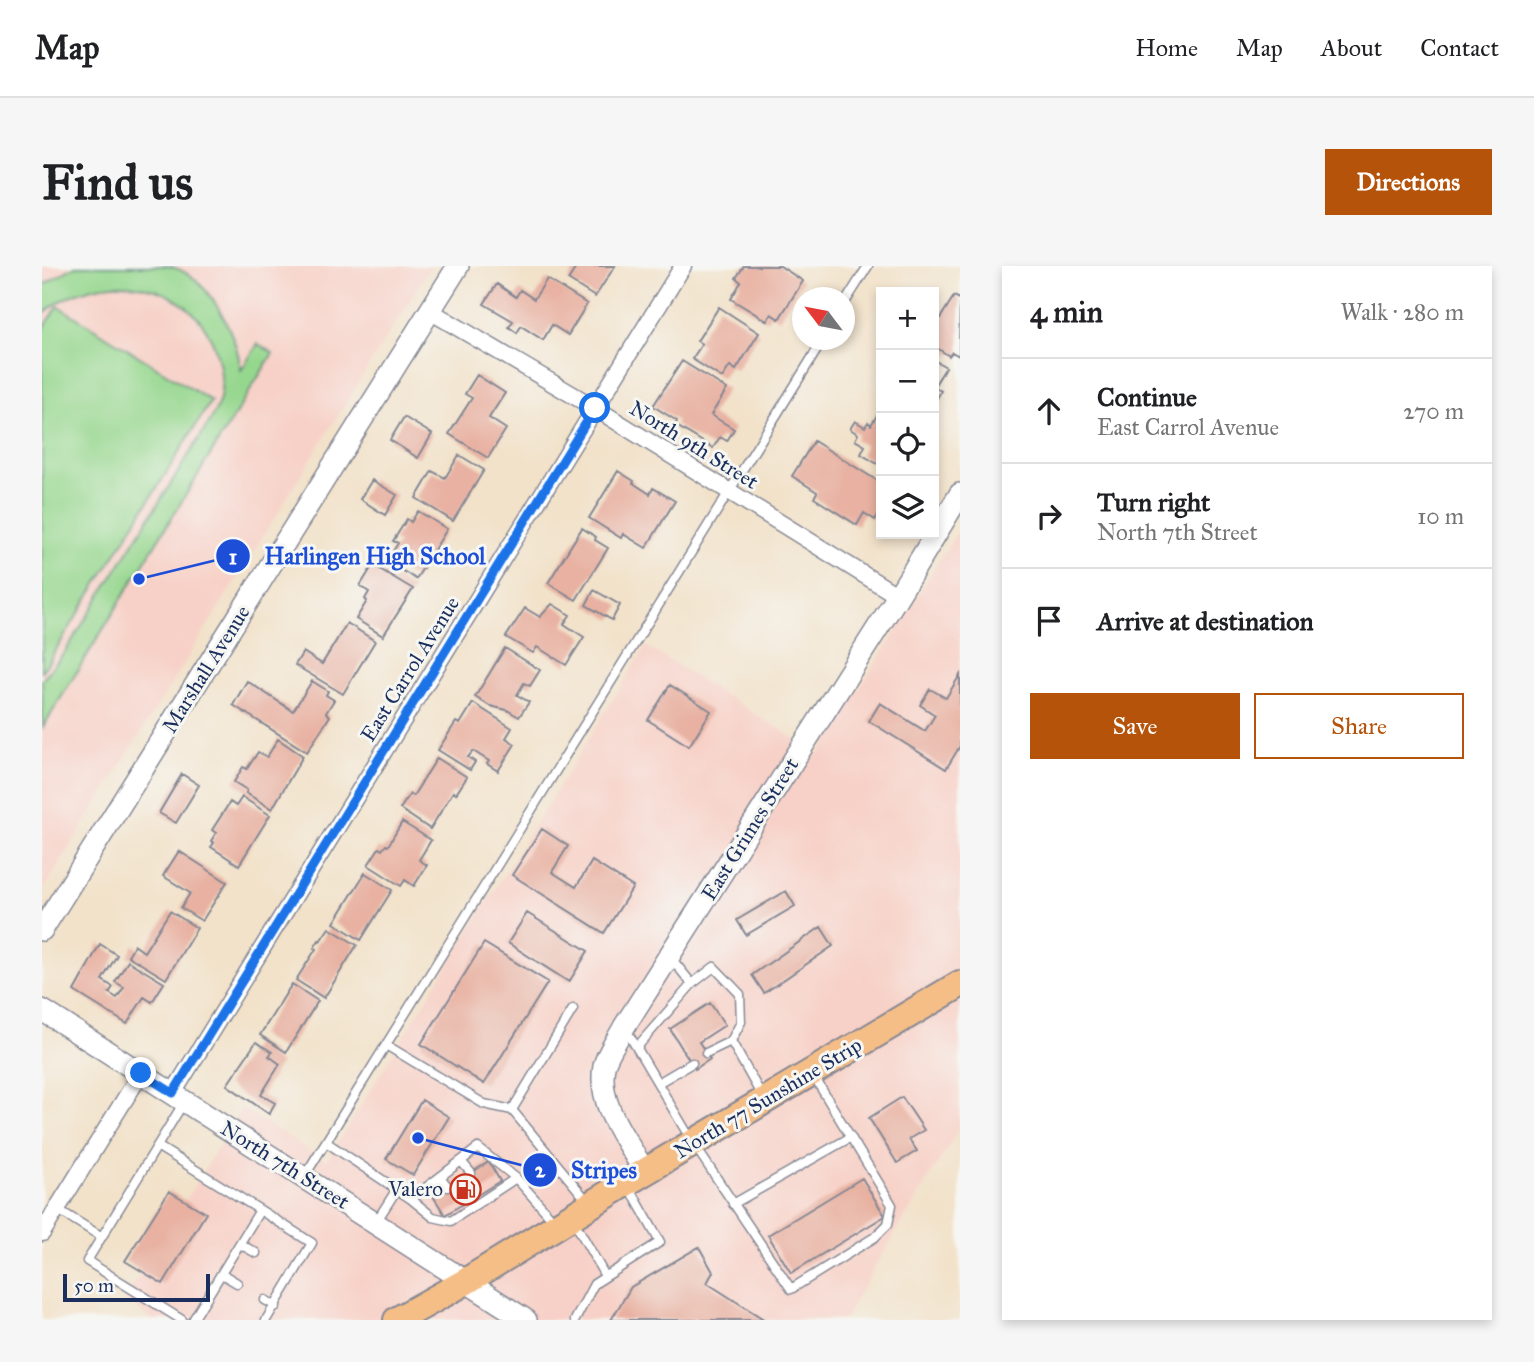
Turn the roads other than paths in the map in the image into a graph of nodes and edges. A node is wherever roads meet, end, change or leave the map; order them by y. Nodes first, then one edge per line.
1 (458, 266) edge
2 (683, 266) edge
3 (868, 266) edge
4 (855, 287) edge
5 (430, 311) junction
6 (817, 350) edge
7 (595, 408) junction
8 (729, 491) junction
9 (960, 494) edge
10 (898, 596) junction
11 (42, 930) edge
12 (669, 956) junction
13 (692, 984) junction
14 (960, 984) edge
15 (573, 1009) dead end
16 (42, 1010) edge
17 (624, 1027) junction
18 (731, 1041) junction
19 (386, 1045) junction
20 (637, 1047) junction
21 (706, 1053) dead end
22 (692, 1063) dead end
23 (812, 1072) junction
24 (141, 1073) junction
25 (657, 1083) junction
26 (178, 1097) junction
27 (764, 1100) junction
28 (512, 1110) junction
29 (851, 1137) junction
30 (326, 1142) junction
31 (693, 1143) junction
32 (157, 1146) junction
33 (461, 1161) junction
34 (471, 1173) dead end
35 (304, 1177) junction
36 (440, 1177) junction
37 (636, 1177) junction
38 (516, 1178) junction
39 (448, 1187) dead end
40 (397, 1189) junction
41 (411, 1199) junction
42 (733, 1204) junction
43 (57, 1209) junction
44 (260, 1210) junction
45 (573, 1215) junction
46 (376, 1222) junction
47 (42, 1233) edge
48 (102, 1237) junction
49 (240, 1244) junction
50 (256, 1253) dead end
51 (284, 1269) dead end
52 (222, 1274) junction
53 (293, 1275) junction
54 (605, 1276) junction
55 (465, 1282) junction
56 (237, 1283) dead end
57 (265, 1300) dead end
58 (275, 1306) junction
59 (183, 1320) edge
60 (193, 1320) edge
61 (266, 1320) edge
62 (397, 1320) edge
63 (526, 1320) edge
64 (575, 1320) edge

1 - 5 street, Marshall Avenue
2 - 7 street, East Carrol Avenue
3 - 4 lane
5 - 7 street, North 9th Street
5 - 11 street, Marshall Avenue
6 - 8 lane
7 - 8 street, North 9th Street
7 - 26 street, East Carrol Avenue
8 - 10 street, North 9th Street
8 - 19 lane
9 - 10 street, East Grimes Street
10 - 12 street, East Grimes Street
12 - 13 lane
12 - 17 street, East Grimes Street
13 - 18 lane
13 - 20 lane
14 - 23 main road, North 77 Sunshine Strip
15 - 28 lane
16 - 24 street, North 7th Street
17 - 20 lane
17 - 37 street, East Grimes Street
18 - 21 lane
18 - 27 lane
19 - 28 lane
19 - 30 lane
20 - 25 lane
22 - 25 lane
23 - 27 main road, North 77 Sunshine Strip
23 - 29 lane
24 - 26 street, North 7th Street
24 - 43 street
25 - 31 lane
26 - 32 lane
26 - 35 street, North 7th Street
27 - 31 main road, North 77 Sunshine Strip
28 - 45 lane
29 - 42 lane
29 - 42 lane
30 - 35 lane
30 - 40 lane
31 - 37 main road, North 77 Sunshine Strip
31 - 42 lane
32 - 44 lane
32 - 48 lane
33 - 34 lane
33 - 36 lane
33 - 38 lane
35 - 46 street, North 7th Street
36 - 39 lane
36 - 41 lane
37 - 45 main road, North 77 Sunshine Strip
37 - 54 lane
38 - 41 lane
38 - 45 lane
40 - 41 lane
40 - 46 lane
43 - 47 street
43 - 48 lane
44 - 49 lane
44 - 53 lane
45 - 54 lane
45 - 55 main road, North 77 Sunshine Strip
46 - 55 street, North 7th Street
48 - 59 lane
49 - 50 lane
49 - 52 lane
51 - 53 lane
52 - 56 lane
52 - 60 lane
53 - 58 lane
54 - 64 lane
55 - 62 main road, North 77 Sunshine Strip
55 - 63 street, North 7th Street
57 - 58 lane
58 - 61 lane

